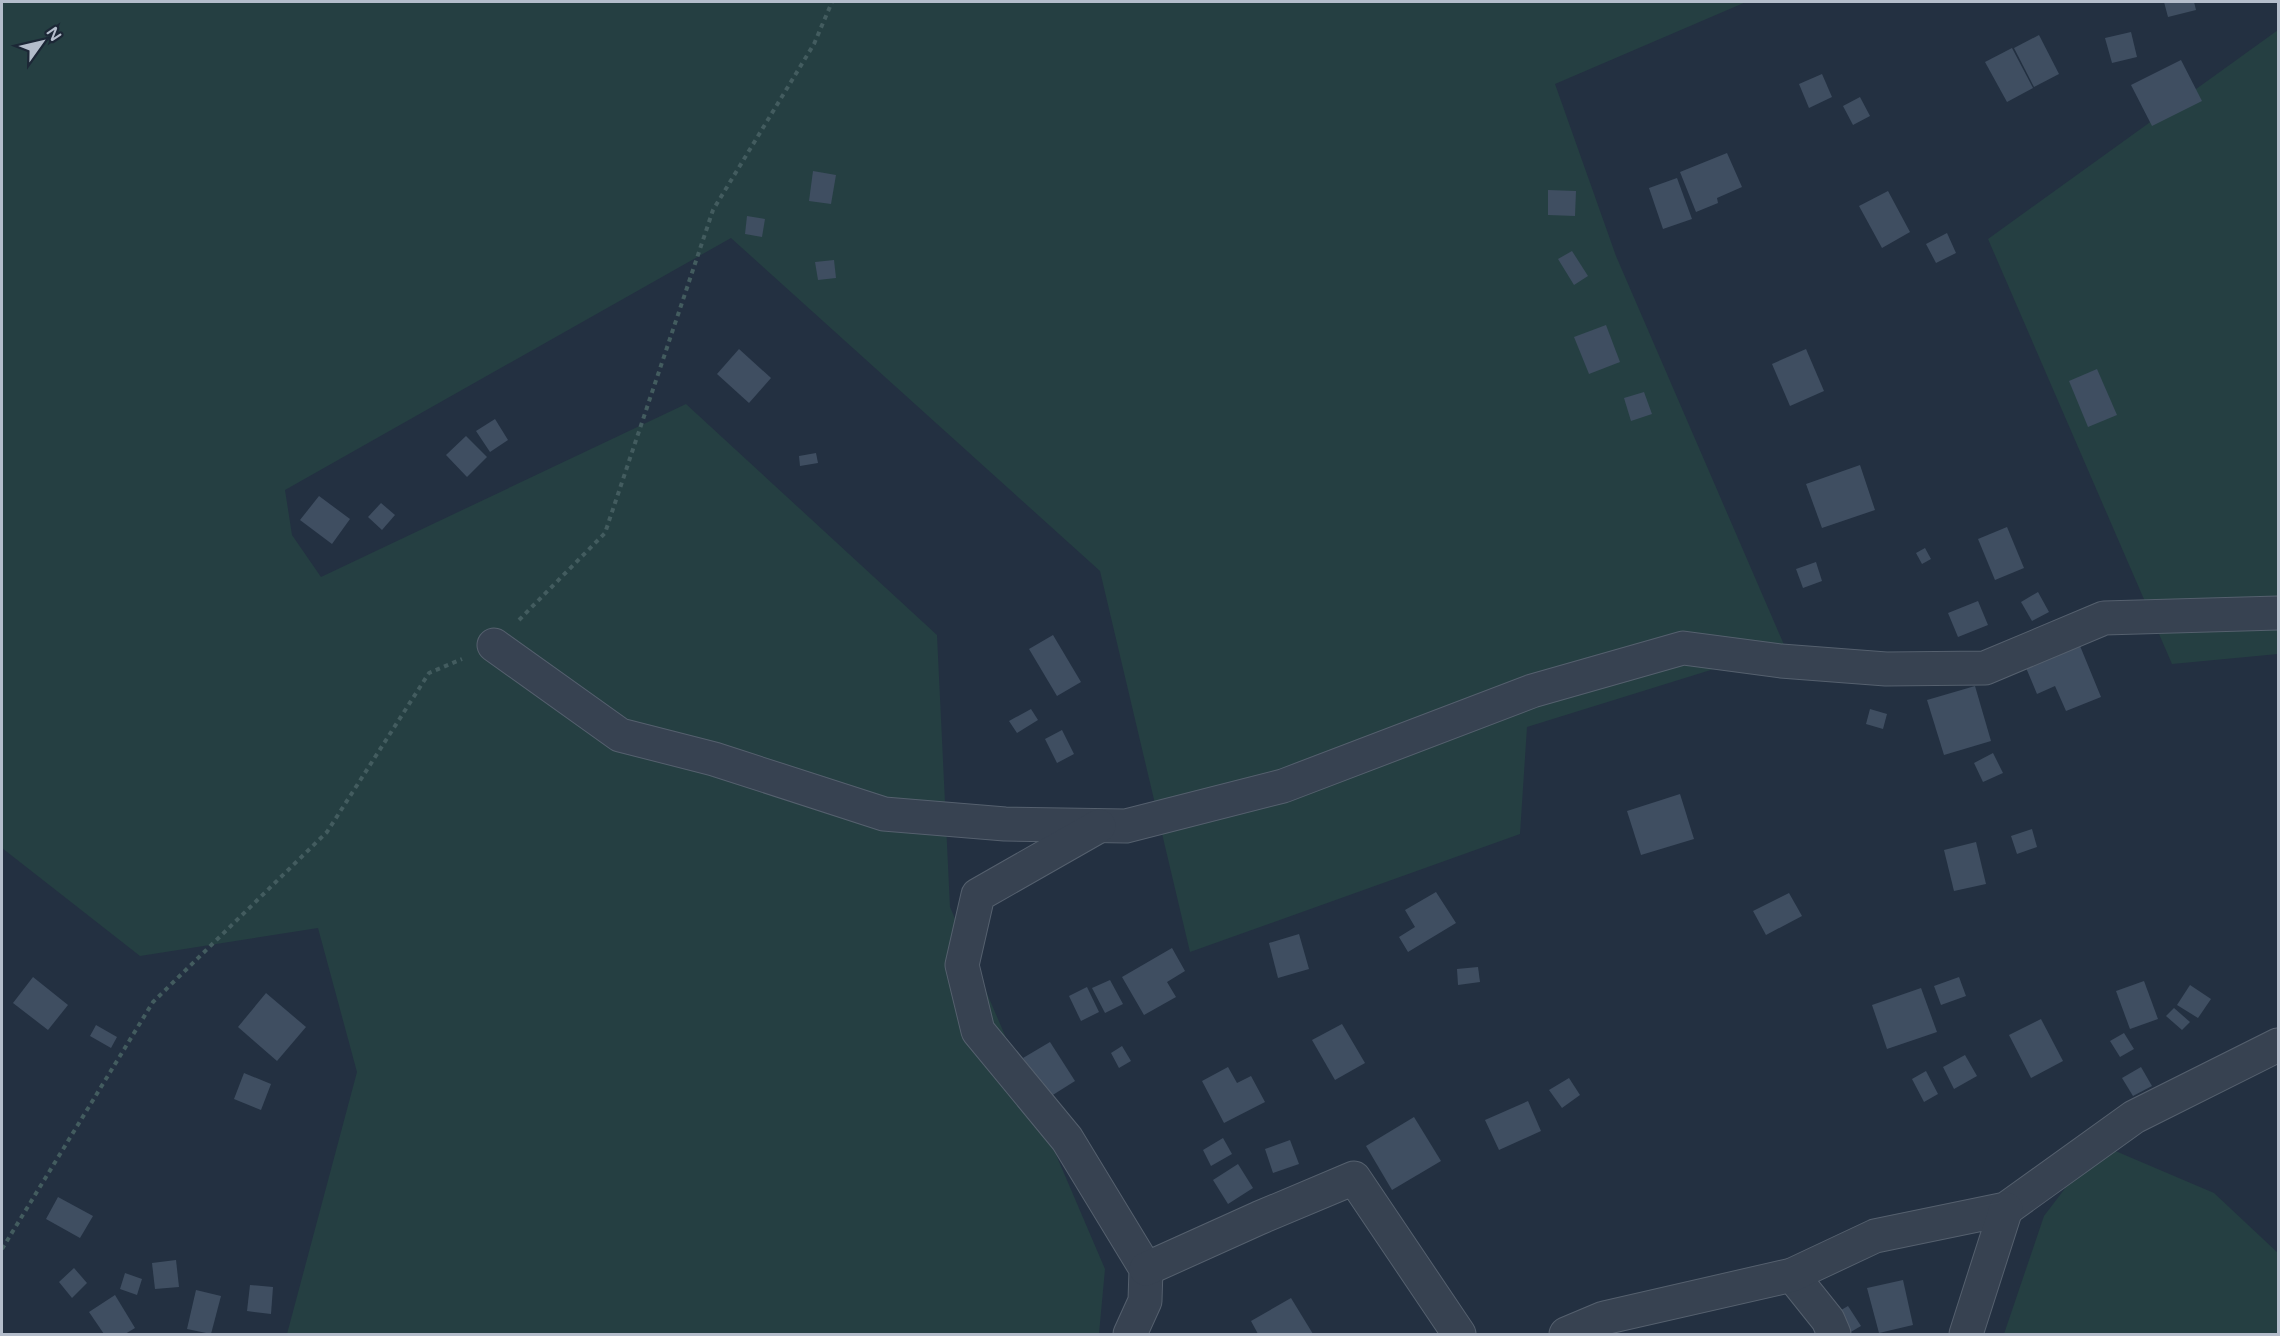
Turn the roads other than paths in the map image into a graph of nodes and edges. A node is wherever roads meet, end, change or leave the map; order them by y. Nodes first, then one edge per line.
1 (2278, 613) edge
2 (494, 645) road end
3 (1101, 826) junction
4 (2278, 1045) edge
5 (2006, 1209) junction
6 (1146, 1269) junction
7 (1792, 1275) junction
8 (1130, 1335) edge
9 (1459, 1335) edge
10 (1566, 1335) edge
11 (1834, 1335) edge
12 (1966, 1335) edge

1 - 3 street
2 - 3 street
3 - 6 street
4 - 5 street
5 - 7 street
5 - 12 street
6 - 8 street
6 - 9 street
7 - 10 street
7 - 11 street

